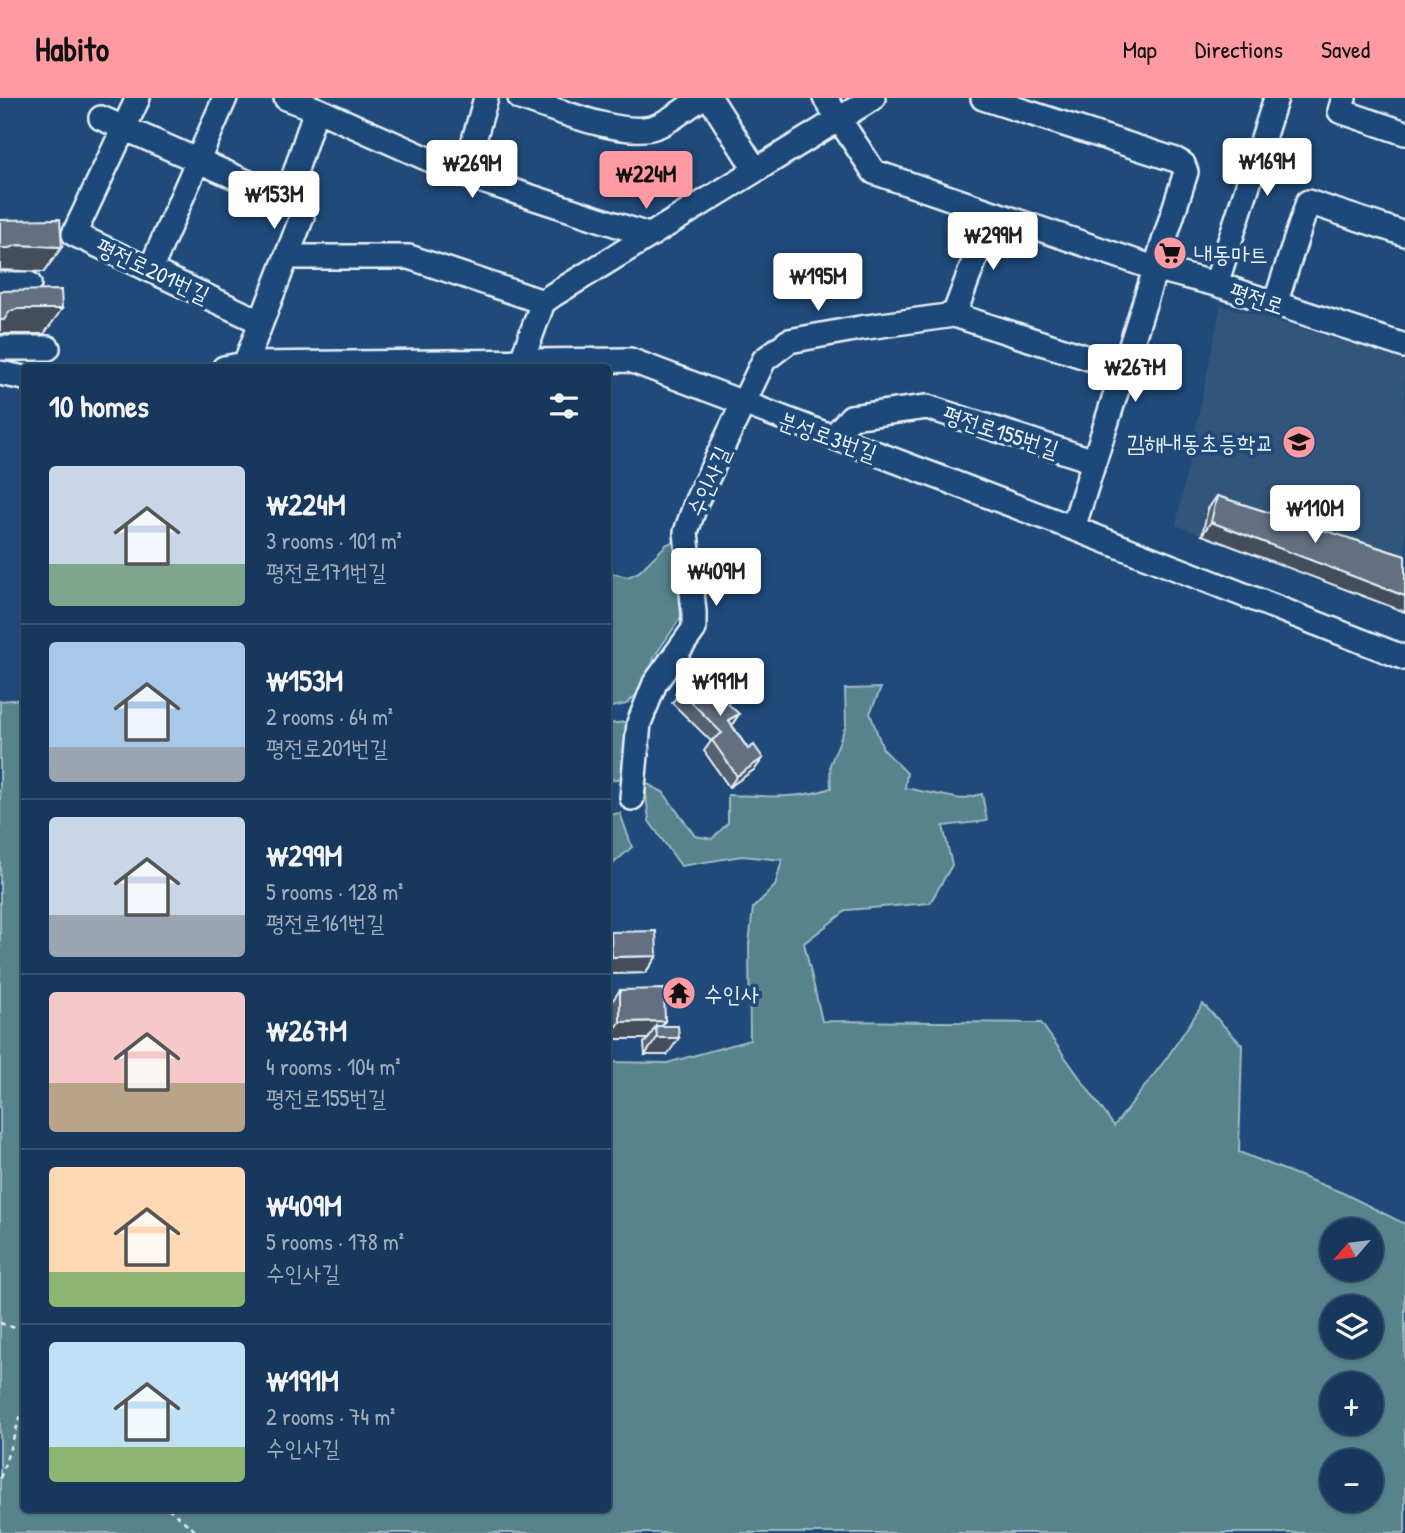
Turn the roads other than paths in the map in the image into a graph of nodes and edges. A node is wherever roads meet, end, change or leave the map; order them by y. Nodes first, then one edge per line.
1 (138, 98) edge
2 (225, 98) edge
3 (286, 98) edge
4 (486, 98) edge
5 (520, 98) edge
6 (702, 98) edge
7 (710, 98) edge
8 (825, 98) edge
9 (873, 98) edge
10 (983, 98) edge
11 (1276, 98) edge
12 (1342, 105) edge
13 (316, 109) junction
14 (101, 118) dead end
15 (839, 119) junction
16 (123, 127) junction
17 (1405, 133) edge
18 (197, 162) junction
19 (755, 169) junction
20 (464, 175) junction
21 (299, 205) junction
22 (992, 214) junction
23 (1405, 234) edge
24 (648, 235) junction
25 (288, 257) junction
26 (151, 268) junction
27 (1154, 268) junction
28 (0, 284) edge
29 (29, 284) dead end
30 (1216, 284) junction
31 (543, 302) junction
32 (1275, 304) junction
33 (954, 315) junction
34 (261, 322) junction
35 (1405, 346) edge
36 (0, 348) edge
37 (48, 348) dead end
38 (522, 360) junction
39 (236, 364) edge
40 (331, 364) edge
41 (572, 364) edge
42 (1123, 369) junction
43 (0, 373) edge
44 (21, 377) edge
45 (743, 404) junction
46 (833, 437) junction
47 (1094, 461) junction
48 (1073, 528) junction
49 (1405, 658) edge
50 (632, 798) dead end

1 - 16 street, 평전로201번길
2 - 18 street
3 - 13 street
4 - 20 street
5 - 6 street
7 - 19 street
8 - 15 street, 평전로
9 - 15 street
10 - 27 street
11 - 30 street
12 - 17 street
13 - 20 street
13 - 21 street
14 - 16 street
15 - 19 street
15 - 22 street, 평전로
16 - 18 street
16 - 26 street, 평전로201번길
18 - 21 street
18 - 26 street
19 - 24 street
20 - 24 street
21 - 25 street
22 - 27 street, 평전로
22 - 33 street
23 - 32 street
24 - 31 street
25 - 31 street
25 - 34 street
26 - 34 street, 평전로201번길
27 - 30 street, 평전로
27 - 42 street
28 - 29 street
30 - 32 street, 평전로
31 - 38 street
32 - 35 street, 평전로
33 - 42 street
33 - 45 street, 수인사길
34 - 39 street
36 - 37 street
38 - 40 street, 분성로3번길
38 - 41 street, 분성로3번길
41 - 45 street, 분성로3번길
42 - 47 street
43 - 44 street
45 - 46 street, 분성로3번길
45 - 50 street, 수인사길
46 - 47 street, 평전로155번길
46 - 48 street, 분성로3번길
47 - 48 street
48 - 49 street, 분성로3번길

